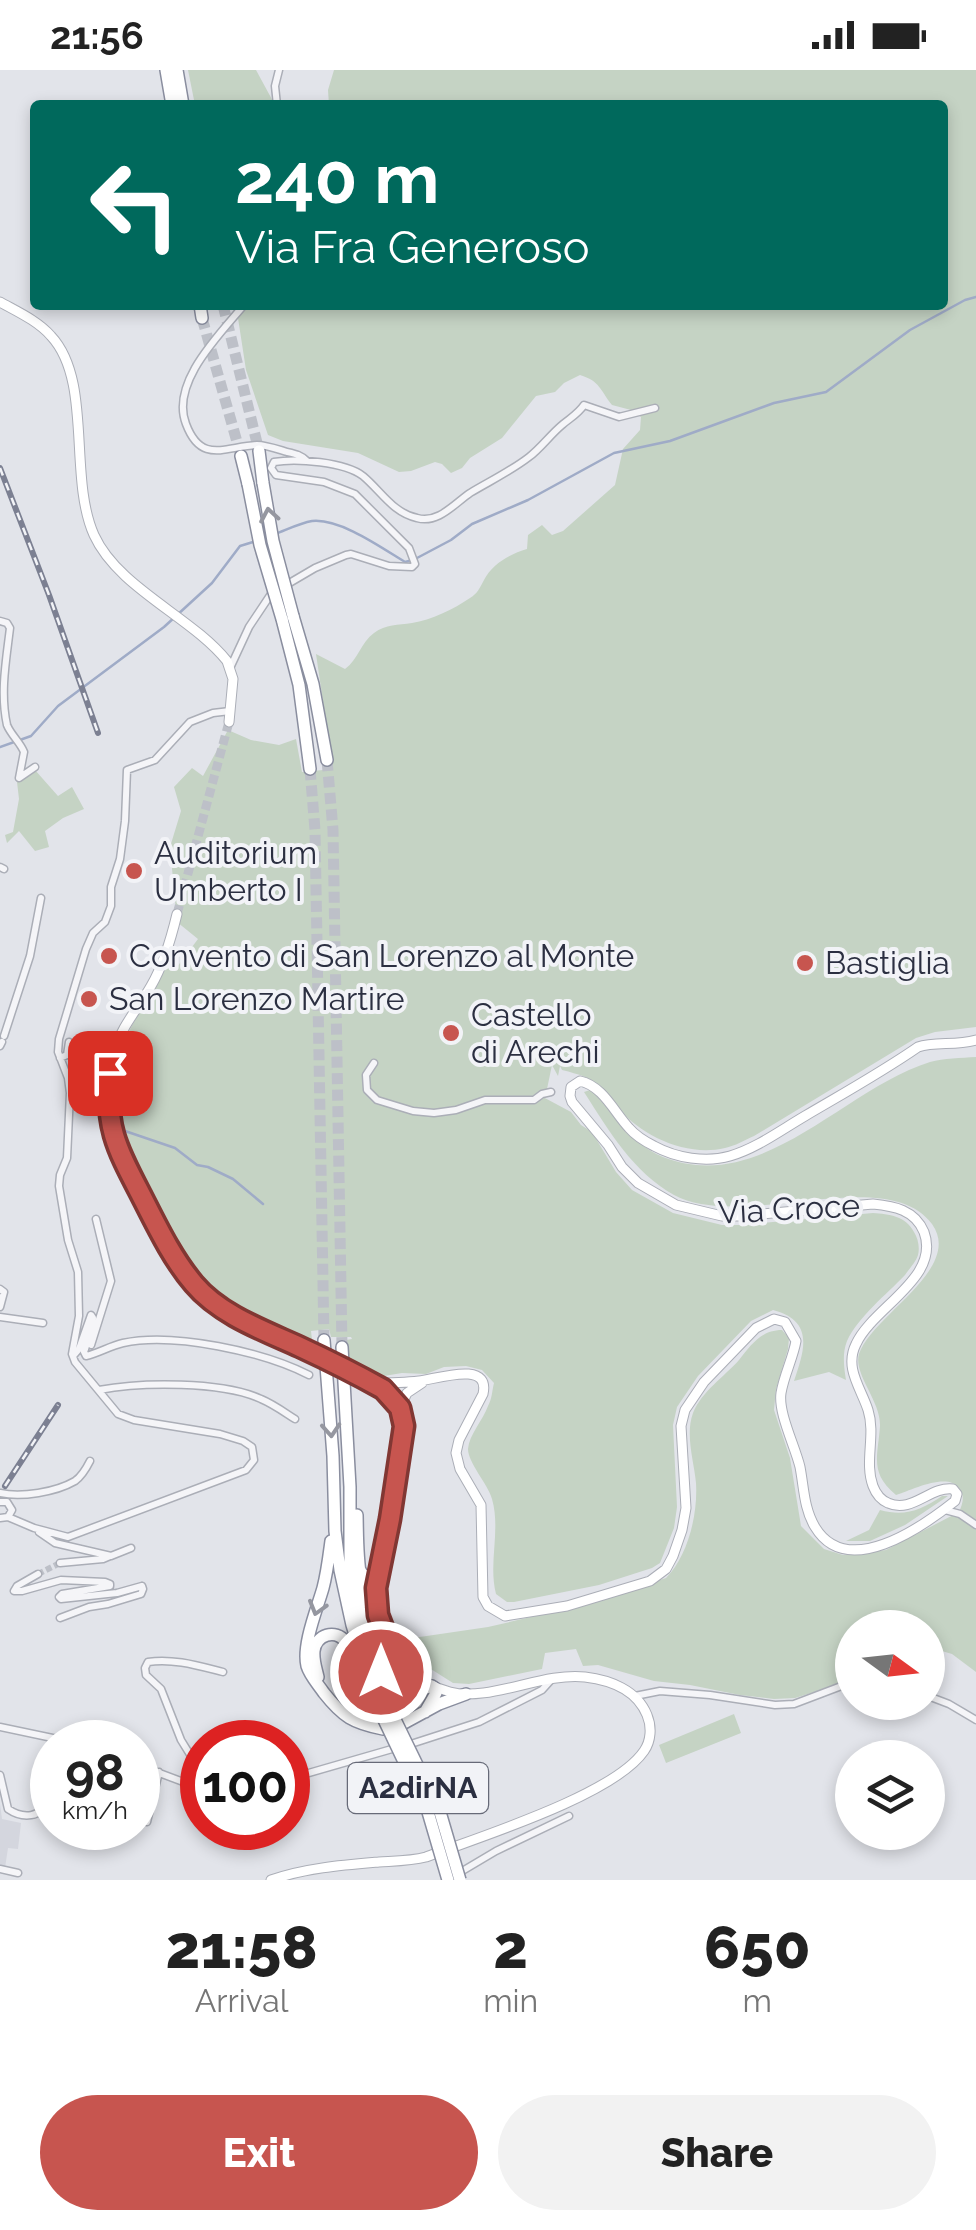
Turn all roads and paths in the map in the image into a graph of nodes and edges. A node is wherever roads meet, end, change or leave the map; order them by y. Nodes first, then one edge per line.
1 (166, 70) edge
2 (177, 70) edge
3 (279, 70) edge
4 (171, 100) edge
5 (182, 100) edge
6 (276, 100) edge
7 (2, 304) edge
8 (240, 310) edge
9 (655, 408) dead end
10 (259, 451) tunnel mouth
11 (242, 456) tunnel mouth
12 (307, 462) junction
13 (288, 617) junction
14 (0, 622) edge
15 (230, 668) junction
16 (306, 685) junction
17 (231, 710) junction
18 (229, 722) tunnel mouth
19 (326, 760) tunnel mouth
20 (34, 767) dead end
21 (310, 770) tunnel mouth
22 (40, 898) dead end
23 (177, 914) tunnel mouth
24 (16, 953) dead end
25 (30, 956) junction
26 (976, 1040) edge
27 (2, 1041) edge
28 (69, 1042) dead end
29 (60, 1058) junction
30 (374, 1063) dead end
31 (551, 1092) dead end
32 (96, 1218) dead end
33 (104, 1252) junction
34 (114, 1276) dead end
35 (2, 1290) edge
36 (0, 1308) edge
37 (0, 1317) edge
38 (43, 1323) dead end
39 (324, 1340) tunnel mouth
40 (86, 1346) junction
41 (342, 1347) tunnel mouth
42 (72, 1357) junction
43 (309, 1375) dead end
44 (429, 1380) junction
45 (371, 1382) junction
46 (98, 1390) junction
47 (400, 1408) junction
48 (295, 1418) dead end
49 (90, 1461) dead end
50 (350, 1487) junction
51 (4, 1498) edge
52 (944, 1510) junction
53 (335, 1516) junction
54 (4, 1518) edge
55 (976, 1525) edge
56 (34, 1528) junction
57 (131, 1548) dead end
58 (112, 1556) junction
59 (60, 1562) tunnel mouth
60 (358, 1566) junction
61 (379, 1569) junction
62 (38, 1574) dead end
63 (60, 1618) dead end
64 (380, 1624) junction
65 (391, 1649) junction
66 (406, 1668) junction
67 (223, 1672) dead end
68 (551, 1680) junction
69 (434, 1686) junction
70 (835, 1688) edge
71 (381, 1693) junction
72 (326, 1694) junction
73 (466, 1694) junction
74 (635, 1696) junction
75 (945, 1702) edge
76 (425, 1712) junction
77 (405, 1716) junction
78 (976, 1720) edge
79 (0, 1727) edge
80 (380, 1727) dead end
81 (30, 1734) edge
82 (180, 1737) edge
83 (414, 1743) dead end
84 (392, 1750) dead end
85 (310, 1773) edge
86 (0, 1774) edge
87 (30, 1815) edge
88 (569, 1816) dead end
89 (0, 1869) edge
90 (18, 1873) dead end
91 (462, 1875) edge
92 (271, 1880) edge
93 (448, 1880) edge

1 - 4 highway
2 - 5 highway
3 - 6 street
7 - 15 street
8 - 12 street
9 - 12 street
13 -> 10 highway, bridge
11 - 13 highway, bridge
12 - 15 street
13 - 16 highway
14 - 20 street
15 - 17 street
16 - 19 highway
16 - 21 highway
17 - 18 street
17 - 29 street
22 - 25 street
23 - 45 street, bridge
24 - 25 street
25 - 27 street
26 - 52 street, Via Croce
28 - 29 street
29 - 42 street
30 - 31 street
32 - 33 street
33 - 34 street
33 - 40 street
35 - 36 street
37 - 38 street
39 -> 53 highway, A2dirNA
40 - 42 street
40 - 43 street
41 - 50 highway
42 - 46 street
44 - 45 street
44 - 47 street
44 - 52 street
45 - 47 street
46 - 48 street
46 - 56 street
47 - 61 street
49 - 51 street
50 - 60 highway
50 - 71 highway, A2dirNA
51 - 54 street
52 - 55 street
53 - 71 highway, A2dirNA
53 -> 72 highway
54 - 56 street
56 - 58 street
57 - 58 street
58 - 59 street
60 - 61 highway
60 - 64 highway
61 - 64 street
62 - 63 street
64 - 65 street
65 - 66 street
65 - 71 highway
66 - 69 street
66 - 71 highway
66 - 77 highway
67 - 82 street
68 - 73 street
68 - 74 street
68 - 83 street
69 - 73 street
69 - 76 highway
69 - 77 highway
70 - 74 street
71 - 72 highway
71 - 91 highway, A2dirNA, bridge
71 - 93 highway, A2dirNA, bridge
72 - 80 highway
73 - 76 highway
74 - 92 street
75 - 78 street
76 - 77 highway
79 - 81 street
84 - 85 street
86 - 87 street
88 - 91 street
89 - 90 street

